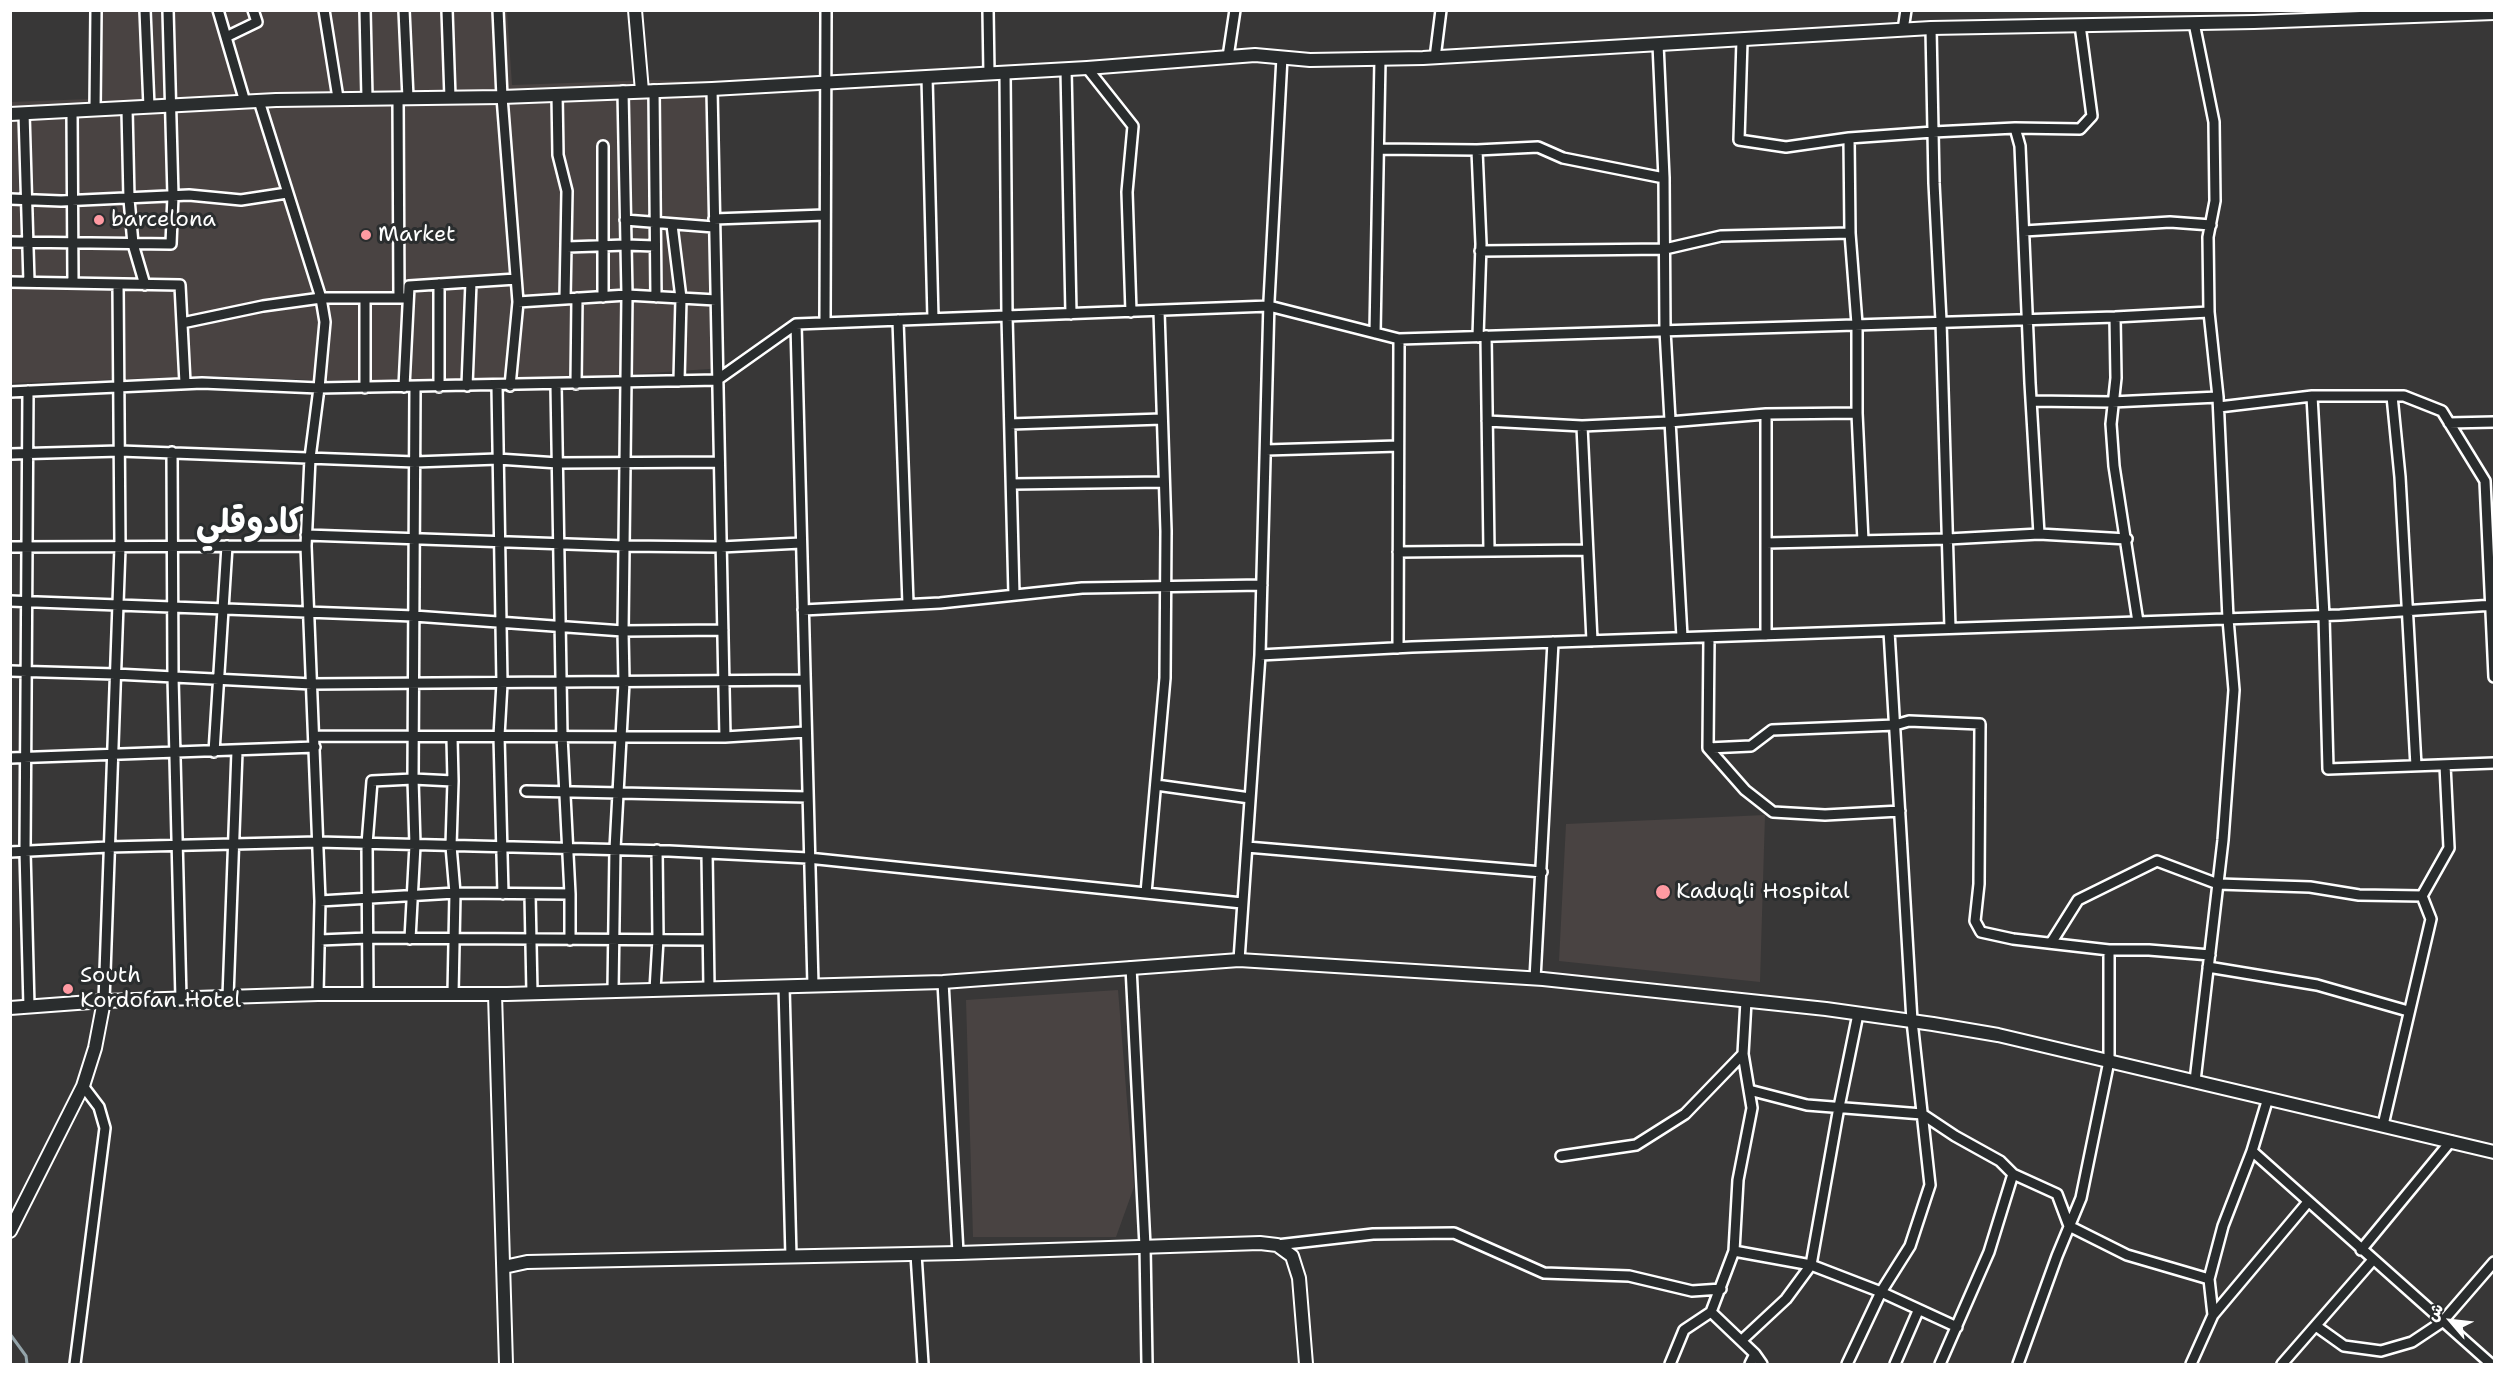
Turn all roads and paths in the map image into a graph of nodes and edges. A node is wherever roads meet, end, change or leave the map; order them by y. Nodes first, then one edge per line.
1 (96, 10) edge
2 (145, 10) edge
3 (168, 10) edge
4 (218, 10) edge
5 (253, 10) edge
6 (365, 10) edge
7 (404, 10) edge
8 (447, 10) edge
9 (498, 10) edge
10 (635, 10) edge
11 (826, 10) edge
12 (988, 10) edge
13 (1235, 10) edge
14 (1441, 10) edge
15 (1906, 10) edge
16 (323, 13) edge
17 (2494, 14) edge
18 (2254, 16) edge
19 (2194, 23) junction
20 (2080, 25) junction
21 (1932, 28) junction
22 (1903, 30) junction
23 (226, 37) junction
24 (1742, 40) junction
25 (1658, 45) junction
26 (1228, 57) junction
27 (1282, 57) junction
28 (1435, 58) junction
29 (1380, 59) junction
30 (1087, 68) junction
31 (1066, 69) junction
32 (1005, 73) junction
33 (989, 74) junction
34 (927, 77) junction
35 (825, 82) junction
36 (712, 88) junction
37 (623, 91) junction
38 (648, 91) junction
39 (557, 94) junction
40 (502, 97) junction
41 (338, 98) junction
42 (367, 98) junction
43 (403, 98) junction
44 (450, 98) junction
45 (259, 101) junction
46 (245, 102) junction
47 (170, 106) junction
48 (149, 108) junction
49 (127, 109) junction
50 (95, 110) junction
51 (72, 111) junction
52 (24, 113) junction
53 (10, 114) edge
54 (2015, 128) junction
55 (1933, 132) junction
56 (1849, 138) junction
57 (603, 146) dead end
58 (1380, 149) junction
59 (1477, 150) junction
60 (1664, 178) junction
61 (287, 193) junction
62 (173, 196) junction
63 (10, 198) edge
64 (25, 199) junction
65 (129, 199) junction
66 (74, 200) junction
67 (825, 214) junction
68 (625, 220) junction
69 (655, 222) junction
70 (714, 223) junction
71 (672, 225) junction
72 (2211, 225) junction
73 (2024, 231) junction
74 (1850, 233) junction
75 (10, 242) edge
76 (27, 243) junction
77 (74, 243) junction
78 (133, 244) junction
79 (626, 245) junction
80 (603, 246) junction
81 (655, 246) junction
82 (567, 247) junction
83 (1665, 249) junction
84 (1480, 251) junction
85 (516, 279) junction
86 (10, 282) edge
87 (29, 282) junction
88 (471, 282) junction
89 (73, 284) junction
90 (439, 284) junction
91 (118, 285) junction
92 (145, 285) junction
93 (627, 295) junction
94 (603, 297) junction
95 (656, 297) junction
96 (321, 298) junction
97 (404, 298) junction
98 (577, 298) junction
99 (681, 298) junction
100 (365, 299) junction
101 (565, 299) junction
102 (716, 300) junction
103 (518, 302) junction
104 (1269, 306) junction
105 (1159, 310) junction
106 (1131, 312) junction
107 (2209, 312) junction
108 (1071, 314) junction
109 (1007, 316) junction
110 (2115, 317) junction
111 (2028, 318) junction
112 (933, 319) junction
113 (898, 320) junction
114 (1941, 321) junction
115 (182, 323) junction
116 (825, 323) junction
117 (796, 324) junction
118 (1857, 324) junction
119 (1665, 330) junction
120 (1375, 333) junction
121 (1482, 336) junction
122 (1398, 339) junction
123 (717, 380) junction
124 (679, 381) junction
125 (185, 383) junction
126 (625, 383) junction
127 (576, 384) junction
128 (556, 385) junction
129 (467, 386) junction
130 (497, 386) junction
131 (510, 386) junction
132 (120, 387) junction
133 (404, 387) junction
134 (416, 387) junction
135 (439, 387) junction
136 (320, 388) junction
137 (365, 388) junction
138 (28, 391) junction
139 (10, 392) edge
140 (2312, 396) junction
141 (2392, 396) junction
142 (2031, 401) junction
143 (2112, 402) junction
144 (2218, 402) junction
145 (1857, 413) junction
146 (1766, 414) junction
147 (1162, 419) junction
148 (1487, 421) junction
149 (1669, 422) junction
150 (2494, 422) edge
151 (2449, 423) junction
152 (1010, 424) junction
153 (1582, 426) junction
154 (1398, 446) junction
155 (1266, 450) junction
156 (27, 452) junction
157 (120, 452) junction
158 (172, 452) junction
159 (10, 454) edge
160 (310, 458) junction
161 (498, 459) junction
162 (415, 462) junction
163 (719, 462) junction
164 (625, 463) junction
165 (558, 464) junction
166 (1164, 483) junction
167 (1012, 484) junction
168 (2039, 534) junction
169 (306, 535) junction
170 (1948, 539) junction
171 (2127, 539) junction
172 (415, 540) junction
173 (500, 540) junction
174 (1863, 541) junction
175 (801, 543) junction
176 (1766, 543) junction
177 (560, 544) junction
178 (227, 546) junction
179 (306, 546) junction
180 (625, 546) junction
181 (10, 547) edge
182 (27, 547) junction
183 (120, 547) junction
184 (173, 547) junction
185 (721, 547) junction
186 (1587, 550) junction
187 (1489, 551) junction
188 (1398, 552) junction
189 (1262, 585) junction
190 (1164, 587) junction
191 (1014, 595) junction
192 (10, 600) edge
193 (26, 600) junction
194 (118, 604) junction
195 (908, 604) junction
196 (2493, 605) edge
197 (173, 607) junction
198 (223, 609) junction
199 (803, 610) junction
200 (2406, 611) junction
201 (309, 613) junction
202 (414, 616) junction
203 (2324, 616) junction
204 (2228, 619) junction
205 (501, 621) junction
206 (2138, 622) junction
207 (562, 625) junction
208 (1950, 628) junction
209 (723, 630) junction
210 (1889, 630) junction
211 (623, 631) junction
212 (1766, 635) junction
213 (1709, 637) junction
214 (1682, 638) junction
215 (1592, 641) junction
216 (1553, 642) junction
217 (1398, 648) junction
218 (1260, 655) junction
219 (10, 671) edge
220 (26, 671) junction
221 (115, 674) junction
222 (173, 677) junction
223 (2494, 677) edge
224 (218, 679) junction
225 (805, 680) junction
226 (724, 681) junction
227 (563, 682) junction
228 (624, 682) junction
229 (501, 683) junction
230 (312, 684) junction
231 (414, 684) junction
232 (1895, 725) junction
233 (806, 732) junction
234 (314, 736) junction
235 (499, 736) junction
236 (562, 736) junction
237 (621, 736) junction
238 (414, 737) junction
239 (725, 737) junction
240 (452, 738) junction
241 (315, 747) junction
242 (1708, 748) junction
243 (237, 751) junction
244 (214, 752) junction
245 (176, 753) junction
246 (112, 756) junction
247 (25, 757) junction
248 (10, 758) edge
249 (2494, 763) edge
250 (2445, 765) junction
251 (2416, 766) junction
252 (413, 779) junction
253 (453, 781) junction
254 (1156, 785) junction
255 (526, 791) dead end
256 (566, 791) junction
257 (620, 793) junction
258 (808, 797) junction
259 (1250, 798) junction
260 (1900, 811) junction
261 (318, 842) junction
262 (367, 843) junction
263 (233, 844) junction
264 (178, 845) junction
265 (415, 845) junction
266 (451, 846) junction
267 (108, 847) junction
268 (504, 847) junction
269 (1246, 847) junction
270 (568, 848) junction
271 (615, 849) junction
272 (657, 850) junction
273 (25, 851) junction
274 (10, 852) edge
275 (707, 853) junction
276 (808, 858) junction
277 (1542, 872) junction
278 (2218, 884) junction
279 (455, 893) junction
280 (1146, 893) junction
281 (503, 894) junction
282 (530, 894) junction
283 (570, 894) junction
284 (414, 895) junction
285 (2422, 896) junction
286 (367, 899) junction
287 (320, 901) junction
288 (1242, 903) junction
289 (368, 938) junction
290 (410, 939) junction
291 (453, 939) junction
292 (615, 939) junction
293 (658, 939) junction
294 (320, 940) junction
295 (531, 940) junction
296 (570, 940) junction
297 (707, 940) junction
298 (2051, 943) junction
299 (2109, 950) junction
300 (2210, 955) junction
301 (1239, 960) junction
302 (1131, 967) junction
303 (2208, 967) junction
304 (1535, 979) junction
305 (943, 982) junction
306 (813, 985) junction
307 (784, 986) junction
308 (709, 988) junction
309 (613, 990) junction
310 (656, 990) junction
311 (532, 993) junction
312 (318, 994) junction
313 (368, 994) junction
314 (453, 994) junction
315 (495, 994) junction
316 (228, 997) junction
317 (181, 999) junction
318 (104, 1001) junction
319 (1746, 1001) junction
320 (29, 1007) junction
321 (10, 1008) edge
322 (2408, 1011) junction
323 (1858, 1014) junction
324 (1912, 1021) junction
325 (1743, 1054) junction
326 (2109, 1061) junction
327 (2195, 1081) junction
328 (83, 1086) junction
329 (1749, 1090) junction
330 (2268, 1098) junction
331 (1839, 1107) junction
332 (1922, 1114) junction
333 (2383, 1125) junction
334 (2451, 1142) junction
335 (2252, 1151) junction
336 (2494, 1152) edge
337 (1561, 1156) dead end
338 (2013, 1174) junction
339 (2308, 1202) junction
340 (2069, 1226) junction
341 (10, 1232) edge
342 (1277, 1245) junction
343 (1145, 1246) junction
344 (2361, 1250) junction
345 (1734, 1251) junction
346 (958, 1253) junction
347 (916, 1254) junction
348 (790, 1257) junction
349 (2372, 1261) junction
350 (2494, 1262) edge
351 (1811, 1265) junction
352 (504, 1266) junction
353 (2209, 1279) junction
354 (1721, 1289) junction
355 (1881, 1292) junction
356 (1918, 1311) junction
357 (1711, 1312) junction
358 (2213, 1316) junction
359 (2442, 1322) junction
360 (2316, 1326) junction
361 (1957, 1327) junction
362 (1742, 1340) junction
363 (1755, 1354) junction
364 (75, 1365) edge
365 (506, 1365) edge
366 (923, 1365) edge
367 (1147, 1365) edge
368 (1306, 1365) edge
369 (1670, 1365) edge
370 (1750, 1365) edge
371 (1762, 1365) edge
372 (1847, 1365) edge
373 (1895, 1365) edge
374 (1940, 1365) edge
375 (2018, 1365) edge
376 (2191, 1365) edge
377 (2282, 1365) edge
378 (2491, 1365) edge

1 - 50 street
2 - 48 street
3 - 47 street
4 - 23 street
5 - 23 street
6 - 42 street
7 - 43 street
8 - 44 street
9 - 40 street
10 - 38 street
11 - 35 street
12 - 33 street
13 - 26 street
14 - 28 street
15 - 22 street
16 - 41 street
17 - 18 street
18 - 19 street
19 - 20 street
19 - 72 street
20 - 21 street
20 - 54 street
21 - 22 street
21 - 55 street
22 - 24 street
23 - 46 street
24 - 25 street
24 - 56 street
25 - 28 street
25 - 60 street
26 - 27 street
26 - 30 street
27 - 29 street
27 - 104 street
28 - 29 street
29 - 58 street
30 - 31 street
30 - 106 street
31 - 32 street
31 - 108 street
32 - 33 street
32 - 109 street
33 - 34 street
34 - 35 street
34 - 112 street
35 - 36 street
35 - 67 street
36 - 38 street
36 - 70 street
37 - 38 street
37 - 39 street
37 - 68 street
38 - 69 street
39 - 40 street
39 - 82 street
40 - 44 street
40 - 85 street
41 - 42 street
41 - 45 street
42 - 43 street
43 - 44 street
43 - 97 street
45 - 46 street
45 - 61 street
46 - 47 street
47 - 48 street
47 - 62 street
48 - 49 street
49 - 50 street
49 - 65 street
50 - 51 street
51 - 52 street
51 - 66 street
52 - 53 street
52 - 64 street
54 - 55 street
54 - 73 street
55 - 56 street
55 - 114 street
56 - 74 street
57 - 80 street
58 - 59 street
58 - 120 street
59 - 60 street
59 - 84 street
60 - 83 street
61 - 62 street
61 - 96 street
62 - 65 street
62 - 78 street
63 - 64 street
64 - 66 street
64 - 76 street
65 - 66 street
65 - 78 street
66 - 77 street
67 - 70 street
67 - 116 street
68 - 69 street
68 - 79 street
69 - 71 street
69 - 81 street
70 - 71 street
70 - 102 street
71 - 99 street
72 - 73 street
72 - 107 street
73 - 111 street
74 - 83 street
74 - 118 street
75 - 76 street
76 - 77 street
76 - 87 street
77 - 78 street
77 - 89 street
78 - 92 street
79 - 80 street
79 - 81 street
79 - 93 street
80 - 82 street
80 - 94 street
81 - 95 street
82 - 101 street
83 - 84 street
83 - 119 street
84 - 121 street
85 - 88 street
85 - 103 street
86 - 87 street
87 - 89 street
88 - 90 street
88 - 129 street
89 - 91 street
90 - 97 street
90 - 135 street
91 - 92 street
91 - 132 street
92 - 115 street
93 - 94 street
93 - 95 street
93 - 126 street
94 - 98 street
95 - 99 street
96 - 100 street
96 - 115 street
96 - 136 street
97 - 100 street
97 - 133 street
98 - 101 street
98 - 127 street
99 - 102 street
99 - 124 street
100 - 137 street
101 - 103 street
102 - 123 street
103 - 131 street
104 - 105 street
104 - 120 street
104 - 155 street
105 - 106 street
105 - 147 street
106 - 108 street
107 - 110 street
107 - 144 street
108 - 109 street
109 - 112 street
109 - 152 street
110 - 111 street
110 - 143 street
111 - 114 street
111 - 142 street
112 - 113 street
113 - 116 street
113 - 195 street
114 - 118 street
114 - 170 street
115 - 125 street
116 - 117 street
117 - 123 street
117 - 175 street
118 - 119 street
118 - 145 street
119 - 121 street
119 - 149 street
120 - 122 street
121 - 122 street
121 - 148 street
122 - 154 street
123 - 124 street
123 - 163 street
124 - 126 street
125 - 132 street
125 - 136 street
126 - 127 street
126 - 164 street
127 - 128 street
128 - 131 street
128 - 165 street
129 - 130 street
129 - 135 street
130 - 131 street
130 - 161 street
132 - 138 street
132 - 157 street
133 - 134 street
133 - 137 street
134 - 135 street
134 - 162 street
136 - 137 street
136 - 160 street
138 - 139 street
138 - 156 street
140 - 141 street
140 - 144 street
140 - 203 street
141 - 151 street
141 - 200 street
142 - 143 street
142 - 168 street
143 - 144 street
143 - 171 street
144 - 204 street
145 - 146 street
145 - 174 street
146 - 149 street
146 - 176 street
147 - 152 street
147 - 166 street
148 - 153 street
148 - 187 street
149 - 153 street
149 - 214 street
150 - 151 street
151 - 196 street
152 - 167 street
153 - 186 street
154 - 155 street
154 - 188 street
155 - 189 street
156 - 157 street
156 - 159 street
156 - 182 street
157 - 158 street
157 - 183 street
158 - 160 street
158 - 184 street
160 - 162 street
160 - 169 street
161 - 162 street
161 - 165 street
161 - 173 street
162 - 172 street
163 - 164 street
163 - 185 street
164 - 165 street
164 - 180 street
165 - 177 street
166 - 167 street
166 - 190 street
167 - 191 street
168 - 170 street
168 - 171 street
169 - 172 street
169 - 179 street
170 - 174 street
170 - 208 street
171 - 206 street
172 - 173 street
172 - 202 street
173 - 177 street
173 - 205 street
174 - 176 street
175 - 185 street
175 - 199 street
176 - 212 street
177 - 180 street
177 - 207 street
178 - 179 street
178 - 184 street
178 - 198 street
179 - 201 street
180 - 185 street
180 - 211 street
181 - 182 street
182 - 183 street
182 - 193 street
183 - 184 street
183 - 194 street
184 - 197 street
185 - 209 street
186 - 187 street
186 - 215 street
187 - 188 street
188 - 217 street
189 - 190 street
189 - 218 street
190 - 191 street
190 - 254 street
191 - 195 street
192 - 193 street
193 - 194 street
193 - 220 street
194 - 197 street
194 - 221 street
195 - 199 street
196 - 200 street
196 - 223 street
197 - 198 street
197 - 222 street
198 - 201 street
198 - 224 street
199 - 225 street
200 - 203 street
200 - 251 street
201 - 202 street
201 - 230 street
202 - 205 street
202 - 231 street
203 - 204 street
203 - 251 street
204 - 206 street
204 - 278 street
205 - 207 street
205 - 229 street
206 - 208 street
207 - 211 street
207 - 227 street
208 - 210 street
209 - 211 street
209 - 226 street
210 - 212 street
210 - 232 street
211 - 228 street
212 - 213 street
213 - 214 street
213 - 242 street
214 - 215 street
215 - 216 street
216 - 217 street
216 - 277 street
217 - 218 street
218 - 259 street
219 - 220 street
220 - 221 street
220 - 247 street
221 - 222 street
221 - 246 street
222 - 224 street
222 - 245 street
224 - 230 street
224 - 244 street
225 - 226 street
225 - 233 street
226 - 228 street
226 - 239 street
227 - 228 street
227 - 229 street
227 - 236 street
228 - 237 street
229 - 231 street
229 - 235 street
230 - 231 street
230 - 234 street
231 - 238 street
232 - 242 street
232 - 260 street
232 - 298 street
233 - 239 street
233 - 258 street
234 - 238 street
234 - 241 street
235 - 236 street
235 - 240 street
235 - 268 street
236 - 237 street
236 - 256 street
237 - 239 street
237 - 257 street
238 - 240 street
238 - 252 street
240 - 253 street
241 - 243 street
241 - 261 street
242 - 260 street
243 - 244 street
243 - 263 street
244 - 245 street
245 - 246 street
245 - 264 street
246 - 247 street
246 - 267 street
247 - 248 street
247 - 273 street
249 - 250 street
250 - 251 street
250 - 285 street
252 - 253 street
252 - 262 street
252 - 265 street
253 - 266 street
254 - 259 street
254 - 280 street
255 - 256 street
256 - 257 street
256 - 270 street
257 - 258 street
257 - 271 street
258 - 276 street
259 - 269 street
260 - 324 street
261 - 262 street
261 - 263 street
261 - 287 street
262 - 265 street
262 - 286 street
263 - 264 street
263 - 316 street
264 - 267 street
264 - 317 street
265 - 266 street
265 - 284 street
266 - 268 street
266 - 279 street
267 - 273 street
267 - 318 street
268 - 270 street
268 - 281 street
269 - 277 street
269 - 288 street
270 - 271 street
270 - 283 street
271 - 272 street
271 - 292 street
272 - 275 street
272 - 293 street
273 - 274 street
273 - 320 street
275 - 276 street
275 - 297 street
276 - 280 street
276 - 306 street
277 - 304 street
278 - 285 street
278 - 298 street
278 - 300 street
279 - 281 street
279 - 284 street
279 - 291 street
280 - 288 street
281 - 282 street
282 - 283 street
282 - 295 street
283 - 296 street
284 - 286 street
284 - 290 street
285 - 322 street
286 - 287 street
286 - 289 street
287 - 294 street
288 - 301 street
289 - 290 street
289 - 294 street
289 - 313 street
290 - 291 street
291 - 295 street
291 - 314 street
292 - 293 street
292 - 296 street
292 - 309 street
293 - 297 street
293 - 310 street
294 - 312 street
295 - 296 street
295 - 311 street
297 - 308 street
298 - 299 street
299 - 300 street
299 - 326 street
300 - 303 street
301 - 302 street
301 - 304 street
302 - 305 street
302 - 343 street
303 - 322 street
303 - 327 street
304 - 319 street
305 - 306 street
305 - 346 street
306 - 307 street
307 - 308 street
307 - 348 street
308 - 310 street
309 - 310 street
309 - 311 street
311 - 315 street
312 - 313 street
312 - 316 street
313 - 314 street
314 - 315 street
315 - 352 street
316 - 317 street
317 - 318 street
318 - 320 street
318 - 328 street
319 - 323 street
319 - 325 street
320 - 321 street
322 - 333 street
323 - 324 street
323 - 331 street
324 - 326 street
324 - 332 street
325 - 329 street
325 - 337 street
326 - 327 street
326 - 340 street
327 - 330 street
328 - 341 street
328 - 364 street
329 - 331 street
329 - 345 street
330 - 333 street
330 - 335 street
331 - 332 street
331 - 351 street
332 - 338 street
332 - 355 street
333 - 334 street
334 - 336 street
334 - 344 street
335 - 339 street
335 - 353 street
338 - 340 street
338 - 361 street
339 - 344 street
339 - 358 street
340 - 353 street
340 - 375 street
342 - 343 street
342 - 354 street
342 - 368 street
343 - 346 street
343 - 367 street
344 - 349 street
345 - 351 street
345 - 354 street
346 - 347 street
347 - 348 street
347 - 366 street
348 - 352 street
349 - 359 street
349 - 360 street
350 - 359 street
351 - 355 street
351 - 362 street
352 - 365 street
353 - 358 street
354 - 357 street
355 - 356 street
355 - 372 street
356 - 361 street
356 - 373 street
357 - 362 street
357 - 369 street
358 - 376 street
359 - 360 street
359 - 378 street
360 - 377 street
361 - 374 street
362 - 363 street
363 - 370 street
363 - 371 street

